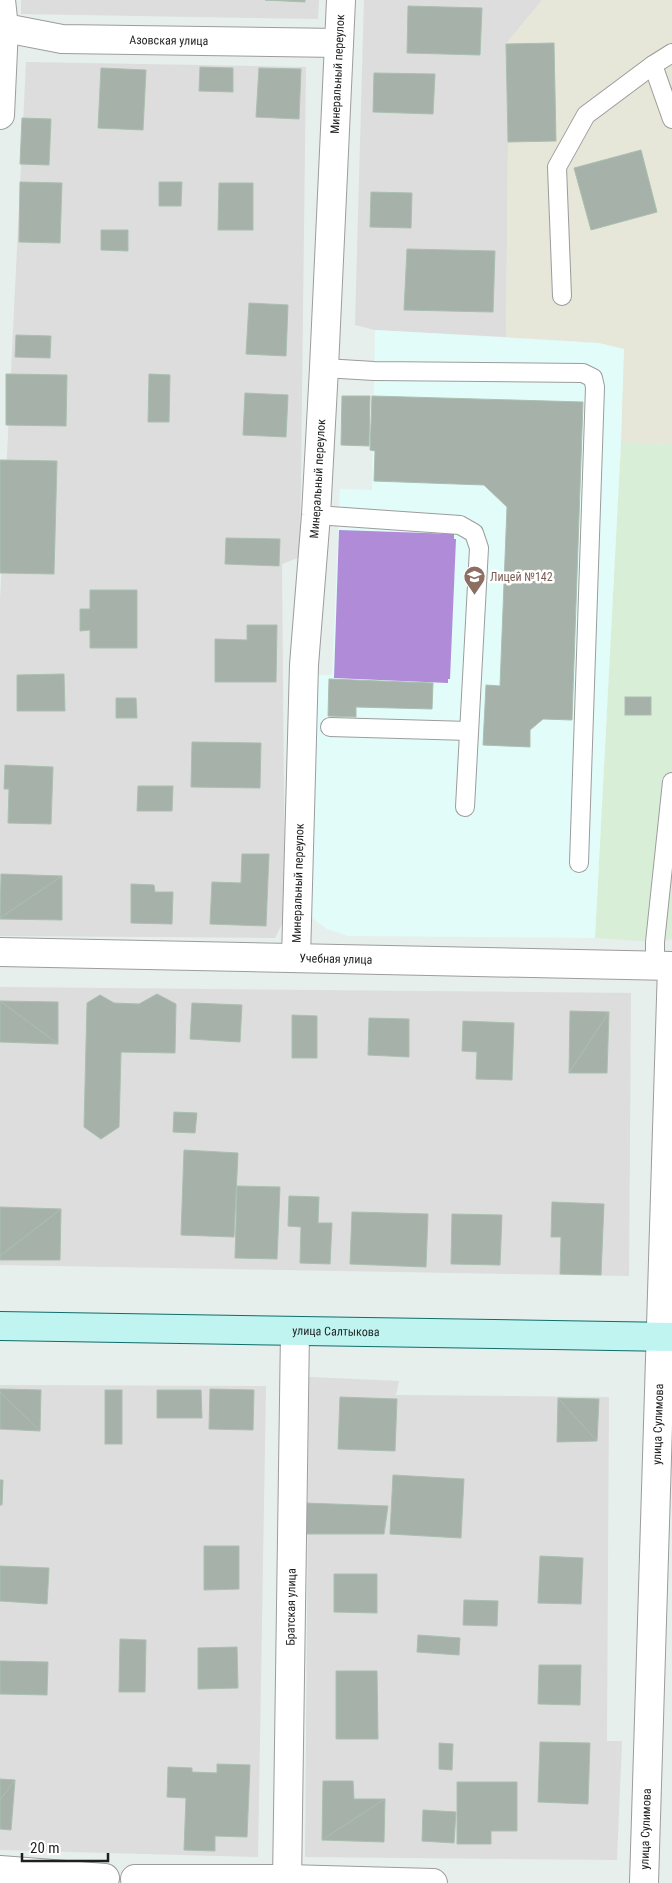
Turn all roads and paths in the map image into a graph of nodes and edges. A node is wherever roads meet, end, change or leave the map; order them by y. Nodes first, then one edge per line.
1 (1, 0) edge
2 (341, 0) edge
3 (2, 28) edge
4 (339, 42) junction
5 (672, 54) edge
6 (653, 65) junction
7 (0, 115) edge
8 (672, 119) edge
9 (562, 296) dead end
10 (324, 368) junction
11 (316, 515) junction
12 (330, 726) dead end
13 (469, 731) junction
14 (672, 782) edge
15 (465, 807) dead end
16 (579, 863) dead end
17 (0, 952) edge
18 (296, 958) junction
19 (666, 966) edge
20 (0, 1326) edge
21 (295, 1332) junction
22 (666, 1337) edge
23 (0, 1870) edge
24 (105, 1878) dead end
25 (135, 1879) dead end
26 (287, 1881) edge
27 (433, 1883) edge
28 (644, 1883) edge

1 - 3 street
2 - 4 street, Минеральный переулок
3 - 4 street, Азовская улица
3 - 7 street
4 - 10 street, Минеральный переулок
5 - 6 lane
6 - 8 lane
6 - 9 lane
10 - 11 street, Минеральный переулок
10 - 16 lane
11 - 13 lane
11 - 18 street, Минеральный переулок
12 - 13 lane
13 - 15 lane
14 - 19 lane
17 - 18 street, Учебная улица
18 - 19 street, Учебная улица
19 - 22 street, улица Сулимова
20 - 21 main road, улица Салтыкова
21 - 22 main road, улица Салтыкова
21 - 26 street, Братская улица
22 - 28 street, улица Сулимова
23 - 24 street
25 - 26 street
26 - 27 street

